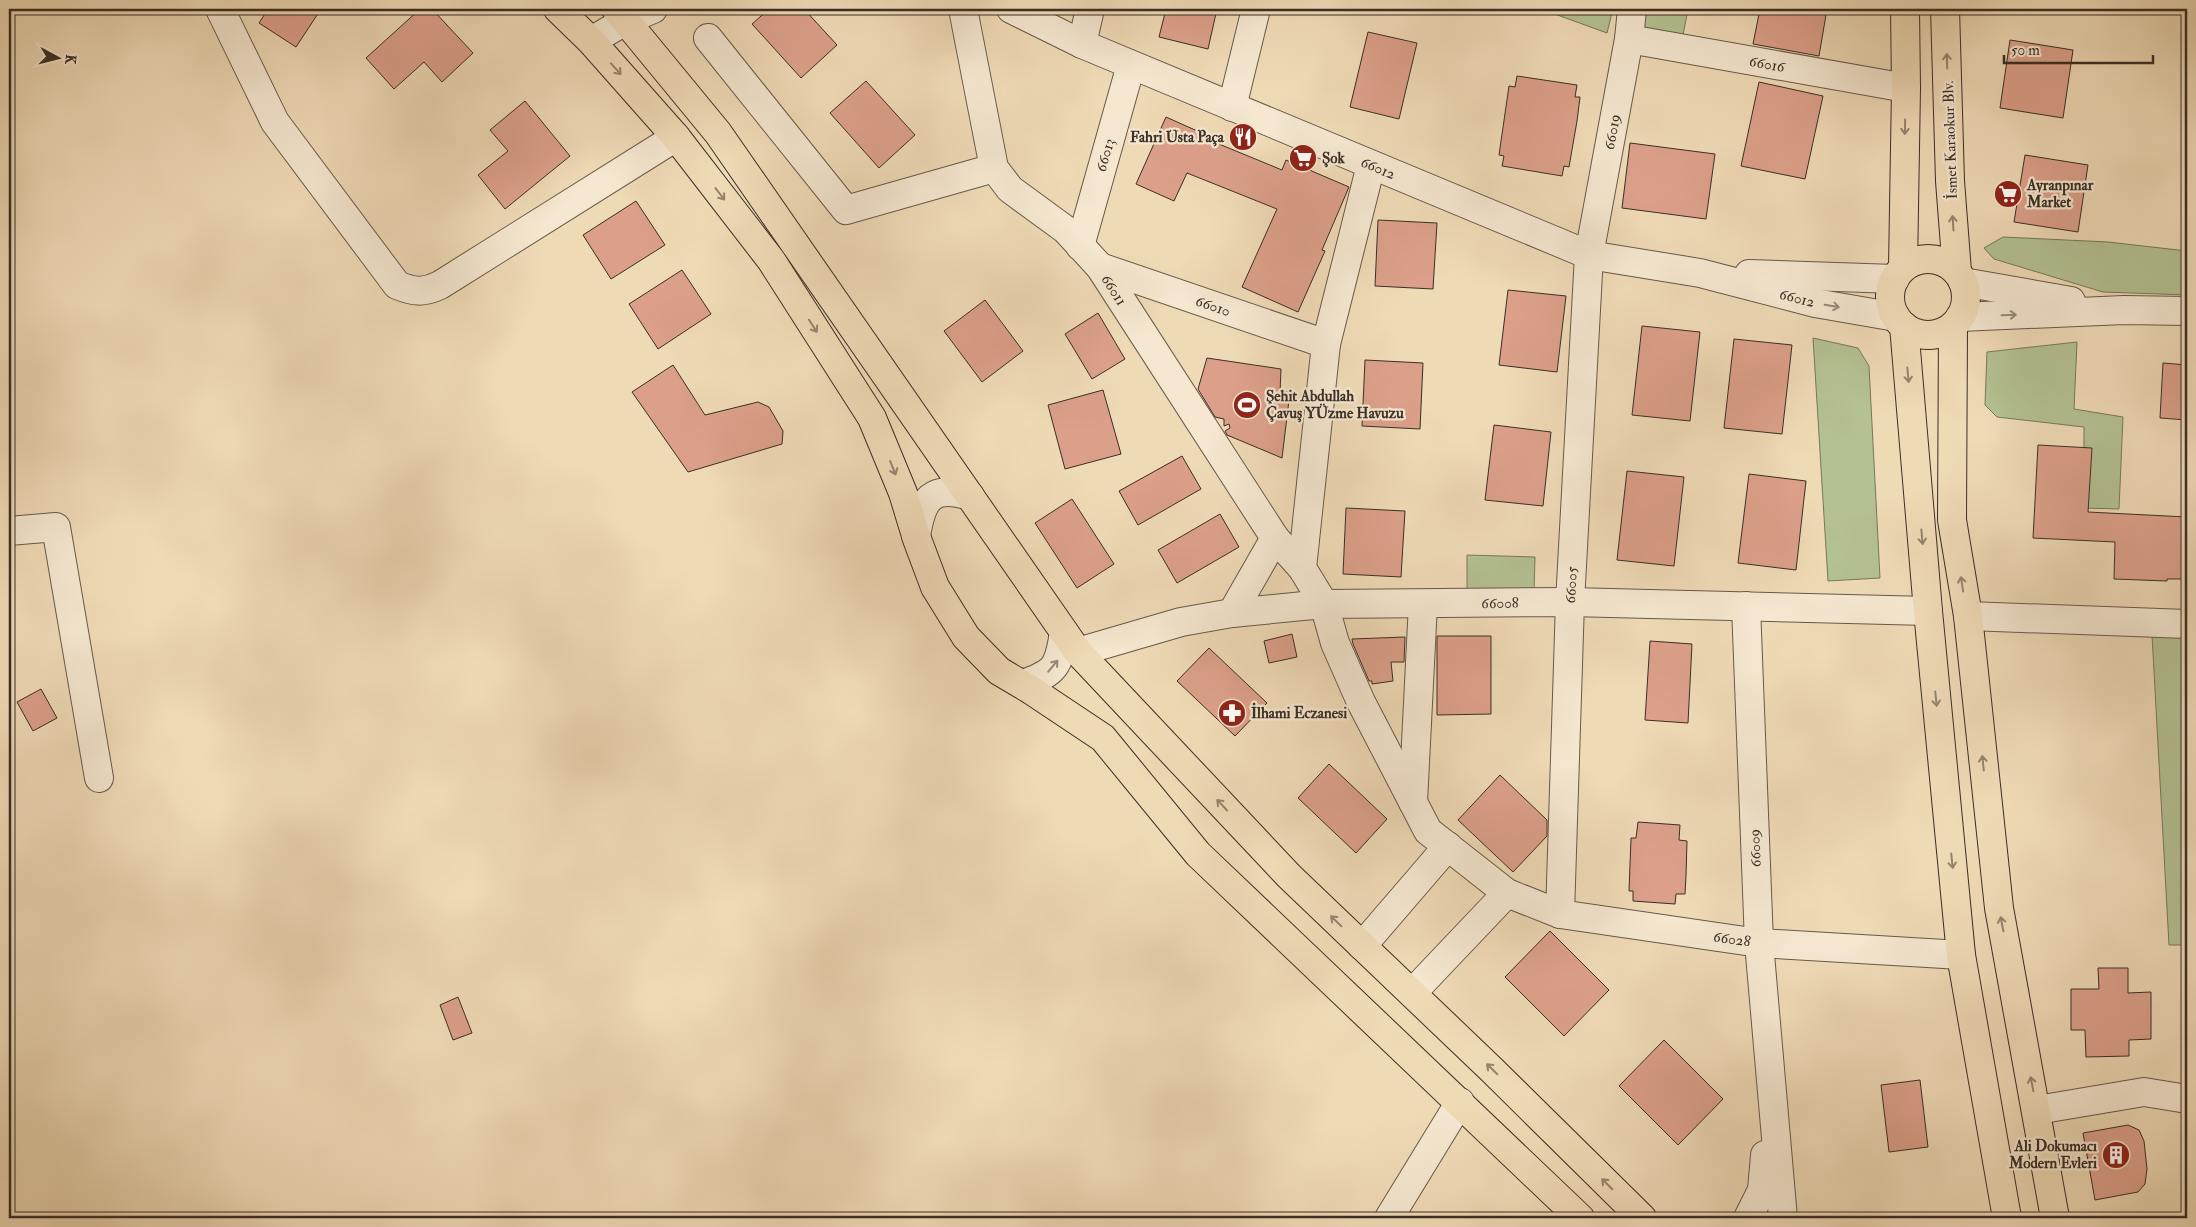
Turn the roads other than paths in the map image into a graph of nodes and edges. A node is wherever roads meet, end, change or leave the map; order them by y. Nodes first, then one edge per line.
1 (220, 9) edge
2 (558, 9) edge
3 (653, 9) edge
4 (964, 9) edge
5 (1011, 9) edge
6 (1090, 9) edge
7 (1256, 9) edge
8 (1632, 9) edge
9 (1905, 9) edge
10 (1945, 9) edge
11 (622, 14) edge
12 (708, 38) dead end
13 (1629, 39) junction
14 (591, 41) junction
15 (1082, 44) junction
16 (1131, 65) junction
17 (1906, 88) junction
18 (1232, 107) junction
19 (676, 137) junction
20 (1372, 165) junction
21 (994, 168) junction
22 (1080, 246) junction
23 (1589, 256) junction
24 (1100, 267) junction
25 (1700, 272) junction
26 (1899, 274) junction
27 (1960, 277) junction
28 (2124, 310) junction
29 (2187, 310) edge
30 (1956, 321) junction
31 (1900, 322) junction
32 (1326, 344) junction
33 (970, 496) junction
34 (9, 531) edge
35 (916, 536) junction
36 (1275, 538) junction
37 (1302, 568) junction
38 (1570, 602) junction
39 (1324, 604) junction
40 (1423, 604) junction
41 (1746, 606) junction
42 (1928, 611) junction
43 (1232, 613) junction
44 (1968, 616) junction
45 (2187, 624) edge
46 (1071, 642) junction
47 (1022, 684) junction
48 (99, 778) dead end
49 (1413, 802) junction
50 (1448, 846) junction
51 (1507, 893) junction
52 (1560, 914) junction
53 (1759, 943) junction
54 (1362, 946) junction
55 (1961, 955) junction
56 (1412, 993) junction
57 (1771, 1089) junction
58 (2187, 1099) edge
59 (1460, 1102) junction
60 (2037, 1110) junction
61 (1389, 1218) edge
62 (1580, 1218) edge
63 (1642, 1218) edge
64 (1748, 1218) edge
65 (1783, 1218) edge
66 (2007, 1218) edge
67 (2055, 1218) edge

1 - 19 street
2 - 14 main road
3 - 11 street
4 - 21 street, 66011
5 - 15 street, 66012
6 - 15 street
7 - 18 street
8 - 13 street, 66019
9 - 17 main road
27 -> 10 main road, İsmet Karaokur Blv.
11 - 14 street
11 - 33 main road
12 - 21 street
13 - 17 street, 66016
13 - 23 street, 66019
14 -> 19 main road
15 - 16 street, 66012
16 - 18 street, 66012
16 - 22 street, 66013
17 -> 26 main road
18 - 20 street, 66012
19 -> 35 main road
20 - 23 street, 66012
20 - 32 street
21 - 22 street, 66011
22 - 24 street, 66011
23 - 25 street, 66012
23 - 38 street, 66005
24 - 32 street, 66010
24 - 36 street, 66011
25 - 26 street, 66012
25 -> 31 street, 66012
26 - 27 main road
26 - 31 main road
27 - 28 street
27 - 30 main road
28 - 29 street
30 -> 28 street
30 - 31 main road
44 -> 30 main road
31 -> 42 main road
32 - 37 street
33 - 35 street
33 - 46 main road
34 - 48 street
35 - 47 main road
36 - 37 street, 66011
36 - 43 street
37 - 39 street, 66011
38 - 40 street, 66008
38 - 41 street, 66008
38 - 52 street, 66005
39 - 40 street, 66008
39 - 43 street, 66008
39 - 49 street, 66011
40 - 49 street
41 - 42 street, 66008
41 - 53 street, 66009
42 -> 55 main road
43 - 46 street, 66008
44 - 45 street
60 -> 44 main road
47 -> 46 street
54 -> 46 main road
47 - 59 main road
49 - 50 street, 66028
50 - 51 street, 66028
50 - 54 street
51 - 52 street, 66028
51 - 56 street
52 - 53 street, 66028
53 - 55 street, 66028
53 - 57 street, 66009
54 - 56 main road
55 - 66 main road
63 -> 56 main road
57 - 64 street, 66009
57 - 65 street, 66009
58 - 60 street
59 - 61 street
59 - 62 main road
60 - 67 main road

